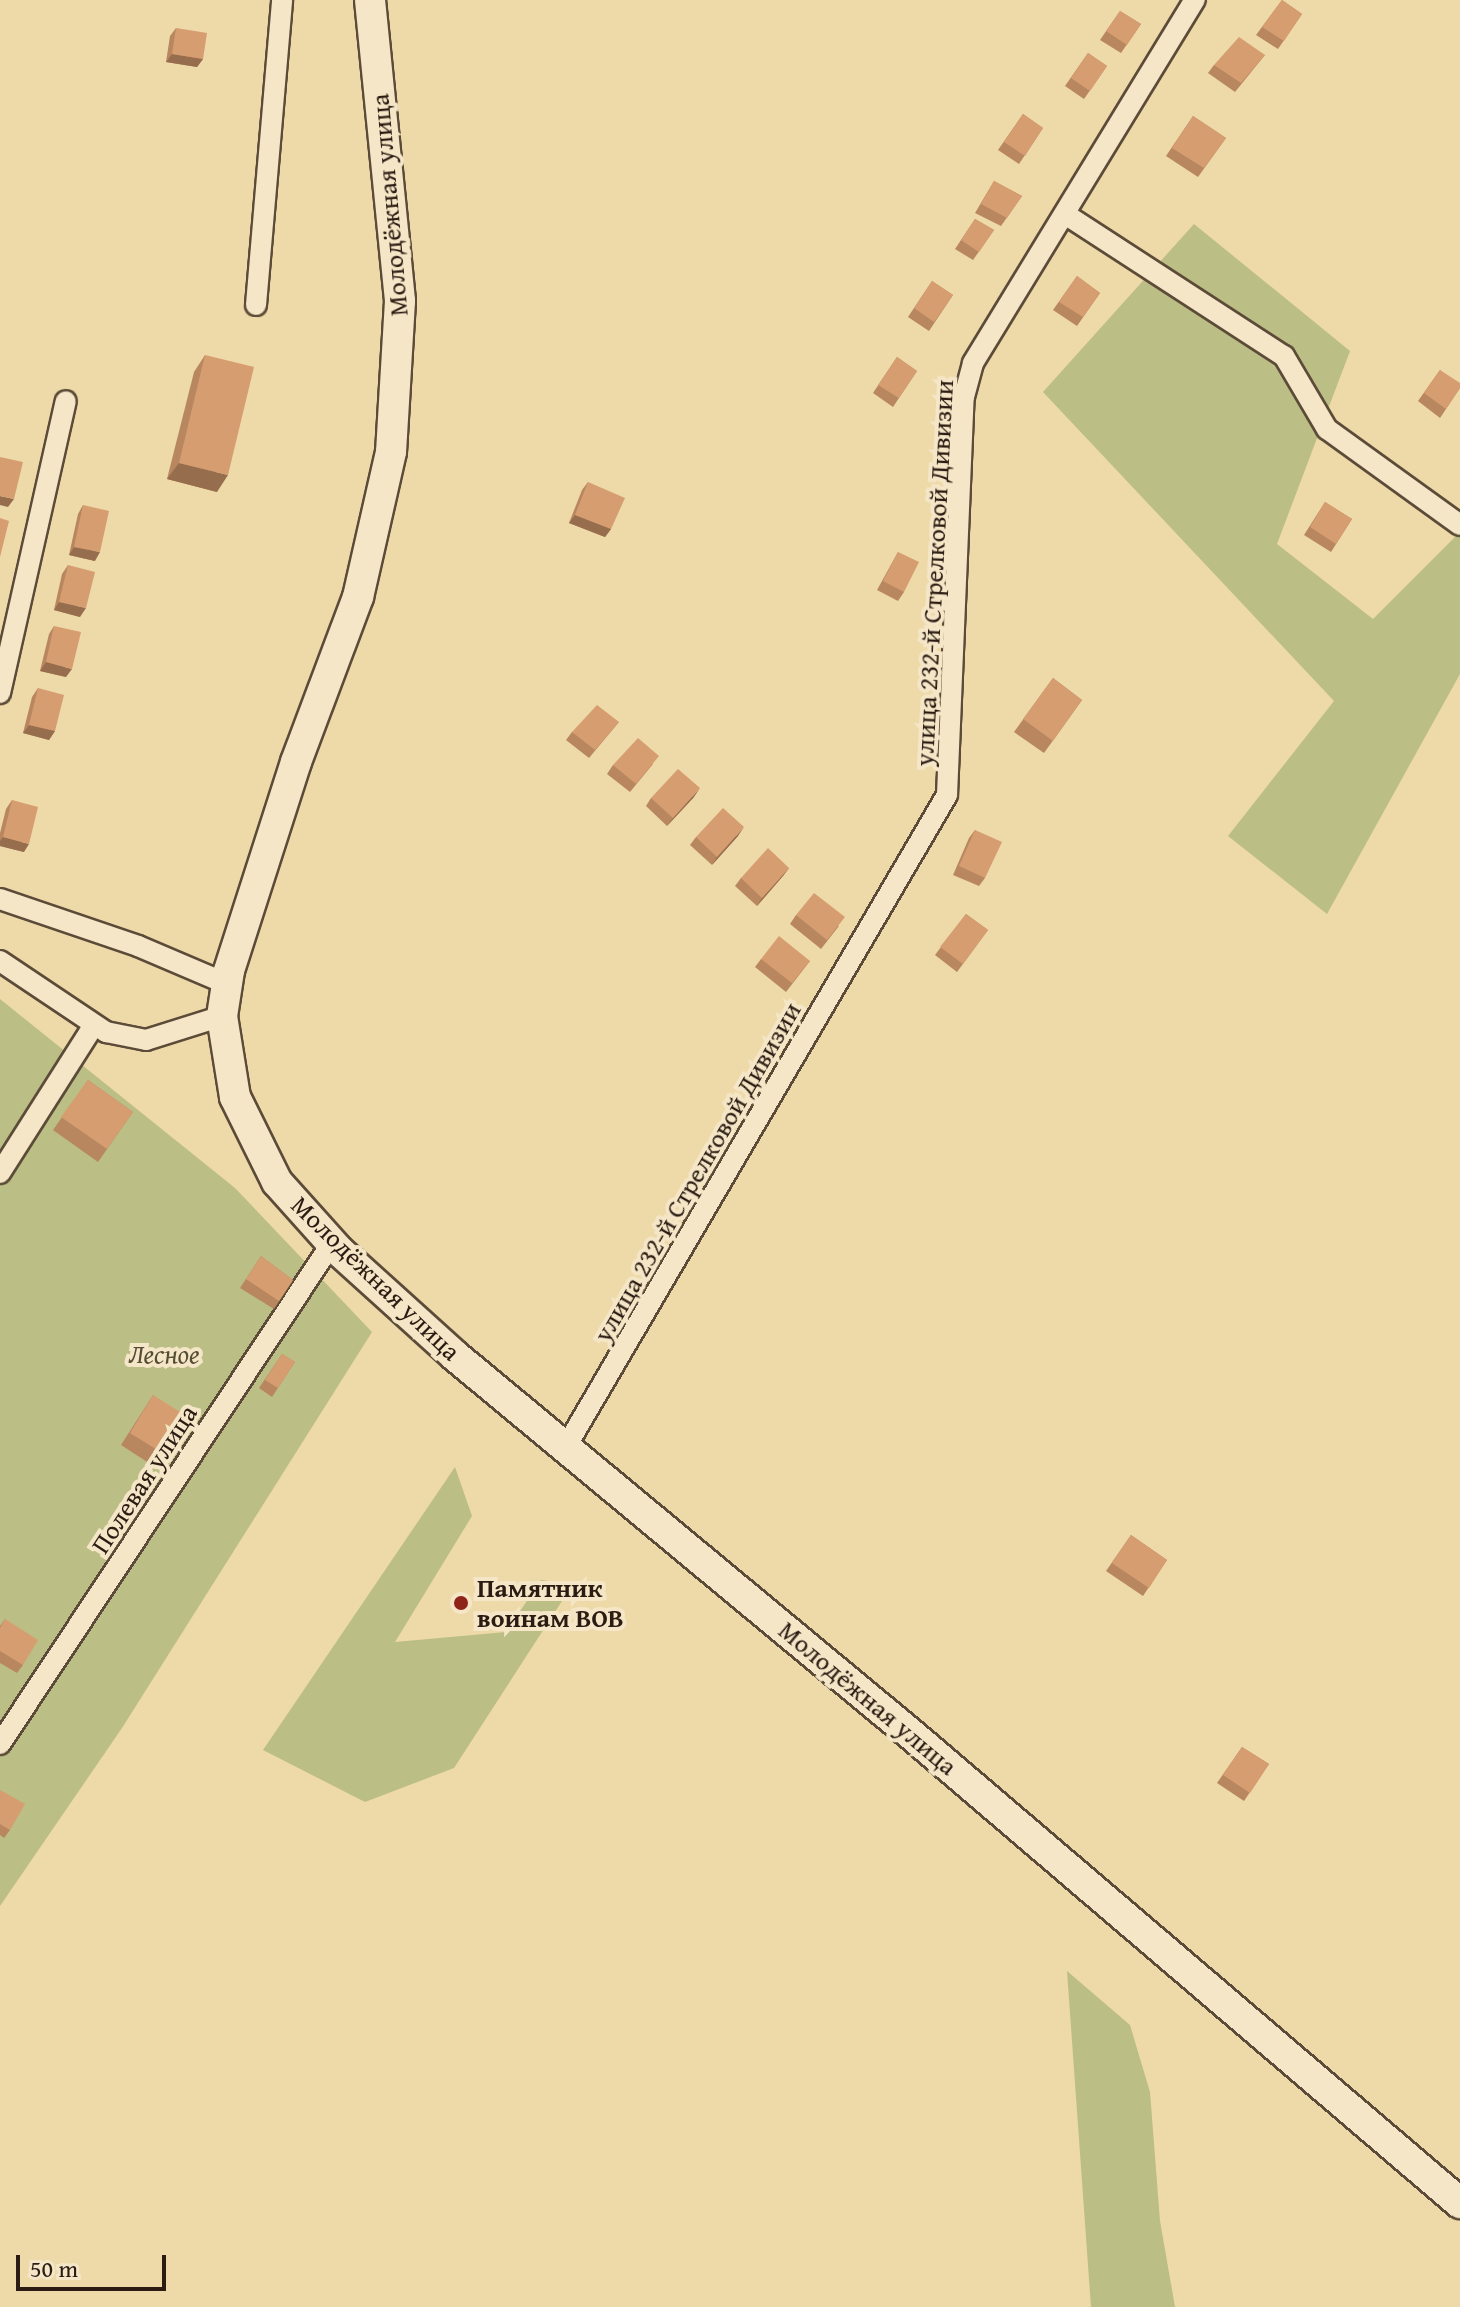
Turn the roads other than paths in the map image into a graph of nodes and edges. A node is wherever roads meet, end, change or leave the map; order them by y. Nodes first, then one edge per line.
1 (282, 0) edge
2 (370, 0) edge
3 (1195, 0) edge
4 (1065, 214) junction
5 (256, 305) dead end
6 (66, 401) dead end
7 (1460, 525) edge
8 (0, 693) edge
9 (0, 899) edge
10 (0, 961) edge
11 (227, 984) junction
12 (222, 1016) junction
13 (94, 1025) junction
14 (0, 1173) edge
15 (332, 1243) junction
16 (567, 1445) junction
17 (0, 1744) edge
18 (1460, 2203) edge

1 - 5 street
2 - 11 main road, Молодёжная улица
3 - 4 street, улица 232-й Стрелковой Дивизии
4 - 7 street
4 - 16 street, улица 232-й Стрелковой Дивизии
6 - 8 street
9 - 11 street
10 - 13 street
11 - 12 main road, Молодёжная улица
12 - 13 street
12 - 15 main road, Молодёжная улица
13 - 14 street
15 - 16 main road, Молодёжная улица
15 - 17 street, Полевая улица
16 - 18 main road, Молодёжная улица

